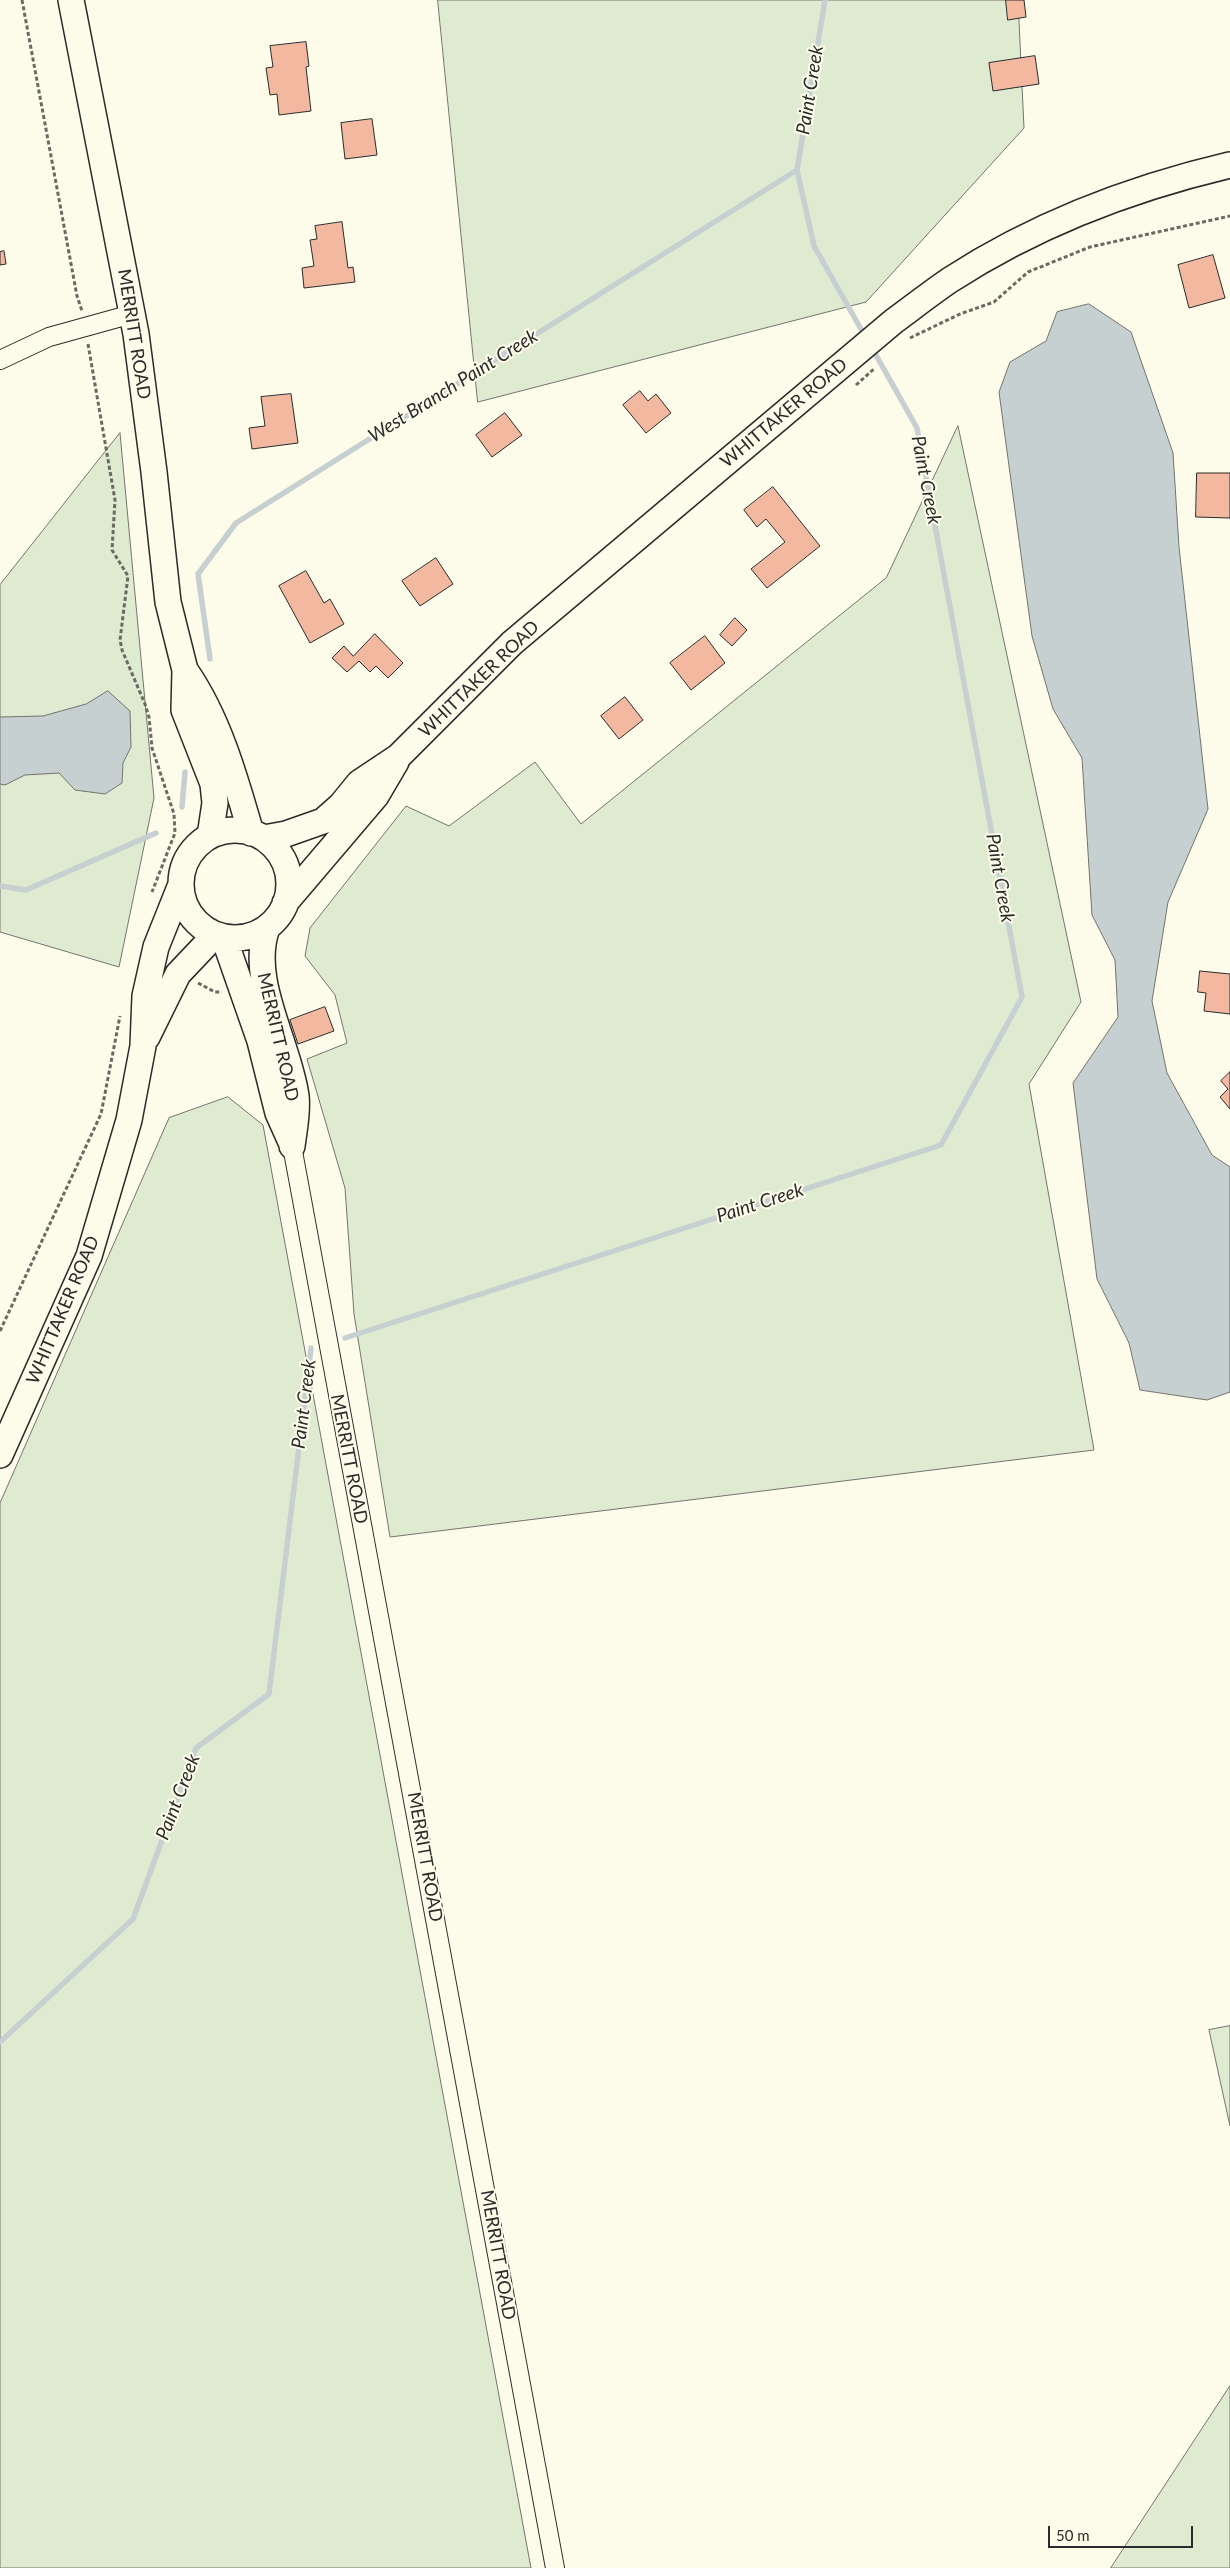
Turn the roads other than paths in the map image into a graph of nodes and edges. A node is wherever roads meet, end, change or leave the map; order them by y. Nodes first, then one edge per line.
1 (71, 0) edge
2 (1230, 165) edge
3 (132, 314) junction
4 (0, 360) edge
5 (185, 670) junction
6 (398, 757) junction
7 (257, 835) junction
8 (210, 836) junction
9 (180, 887) junction
10 (286, 903) junction
11 (267, 928) junction
12 (220, 936) junction
13 (143, 1046) junction
14 (292, 1146) junction
15 (1, 1451) edge
16 (555, 2568) edge

1 - 3 main road, MERRITT ROAD
2 - 6 main road, WHITTAKER ROAD
3 - 4 street
3 - 5 main road, MERRITT ROAD
5 - 7 main road, MERRITT ROAD
5 - 8 main road, MERRITT ROAD
6 - 7 main road, WHITTAKER ROAD
6 - 10 main road, WHITTAKER ROAD
7 - 8 main road
7 - 10 main road
8 - 9 main road
9 - 12 main road
9 - 13 main road, WHITTAKER ROAD
10 - 11 main road
11 - 12 main road
11 - 14 main road, MERRITT ROAD
12 - 13 main road, WHITTAKER ROAD
12 - 14 main road, MERRITT ROAD
13 - 15 main road, WHITTAKER ROAD
14 - 16 street, MERRITT ROAD

